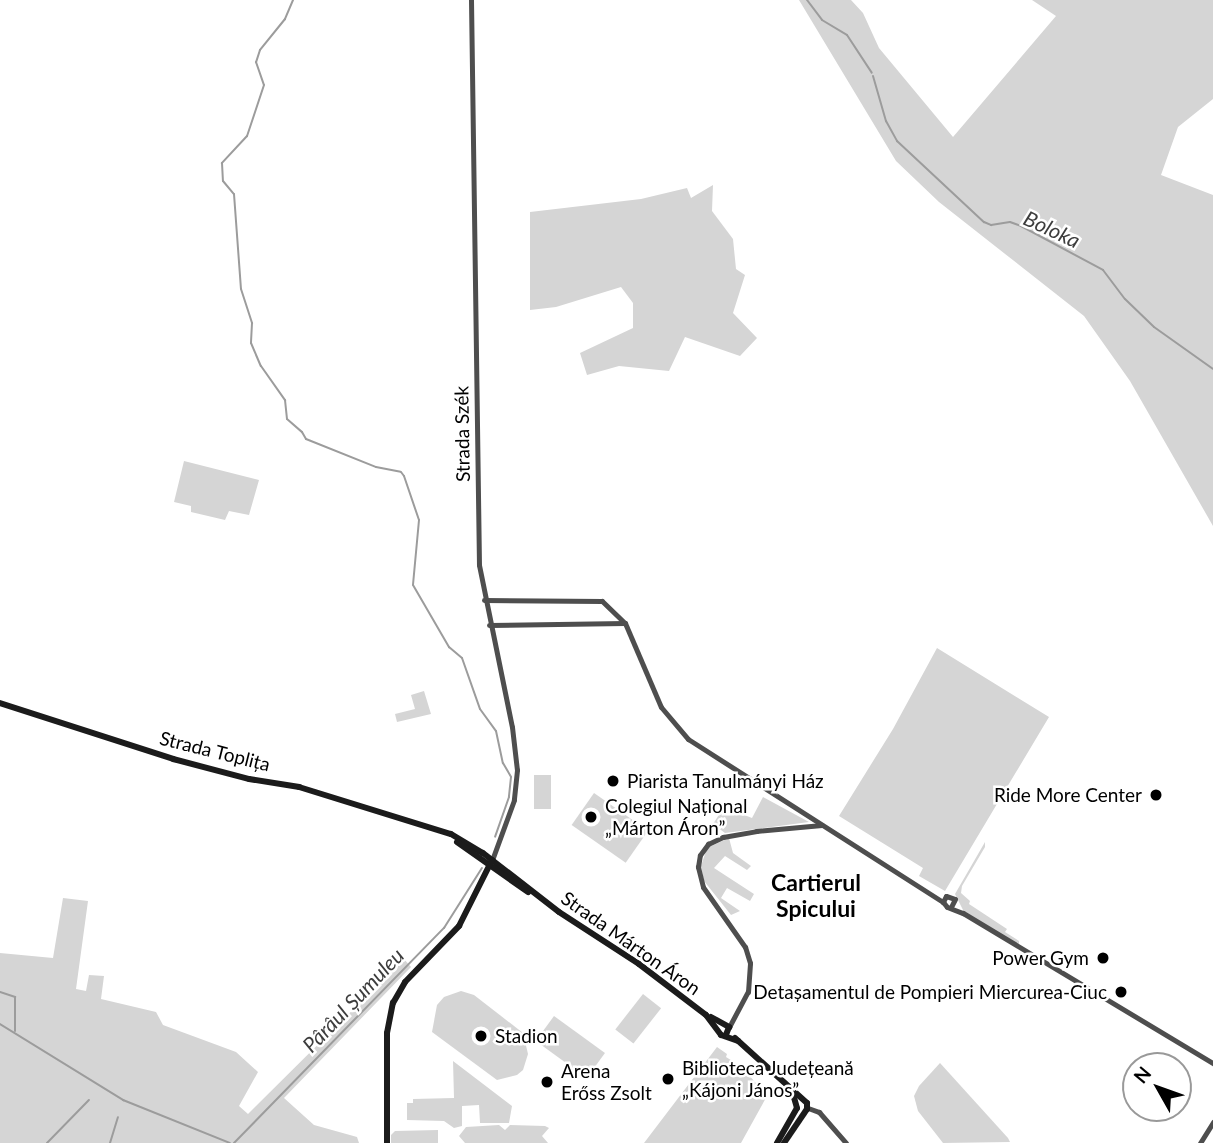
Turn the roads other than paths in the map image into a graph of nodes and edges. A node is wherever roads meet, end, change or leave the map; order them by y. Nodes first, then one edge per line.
1 (471, 0) edge
2 (484, 600) junction
3 (625, 623) junction
4 (489, 625) junction
5 (0, 703) edge
6 (818, 824) junction
7 (491, 862) junction
8 (945, 899) junction
9 (956, 902) junction
10 (951, 907) junction
11 (963, 913) junction
12 (706, 1015) junction
13 (727, 1029) junction
14 (1213, 1063) edge
15 (801, 1106) junction
16 (1213, 1122) edge
17 (387, 1143) edge
18 (777, 1143) edge
19 (784, 1143) edge
20 (846, 1143) edge
21 (1199, 1143) edge

1 - 2 street, Strada Szék
2 - 3 street
2 - 4 street, Strada Szék
3 - 4 street
3 - 6 street
4 - 7 street, Strada Szék
5 - 7 main road, Strada Toplița
6 - 8 street
6 - 13 street
7 - 12 main road, Strada Márton Áron
7 - 17 main road
8 - 9 street
8 - 10 street
9 - 10 street
9 - 11 street
10 - 11 street
11 - 14 street
12 - 13 main road, Strada Márton Áron
12 - 13 main road, Strada Márton Áron
13 - 15 main road, Strada Márton Áron
15 - 18 main road
15 - 19 main road
15 - 20 street
16 - 21 street

